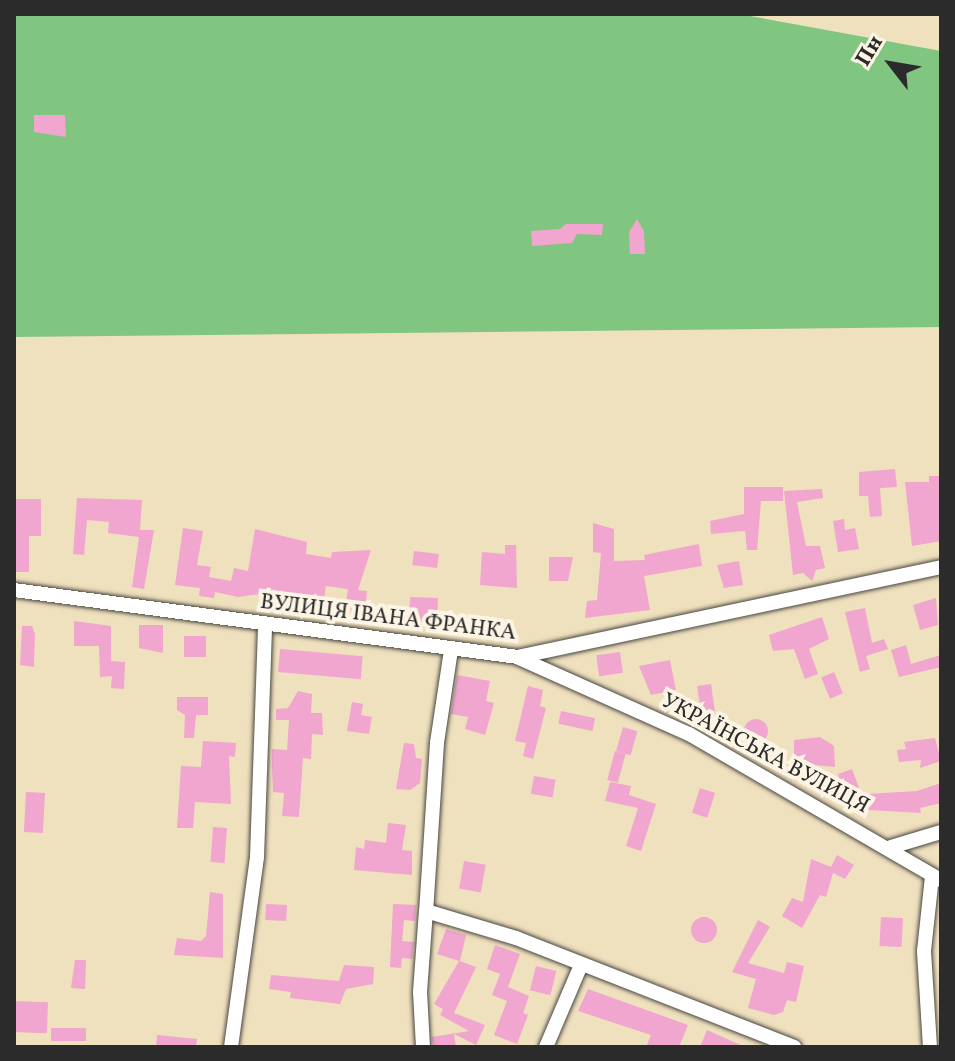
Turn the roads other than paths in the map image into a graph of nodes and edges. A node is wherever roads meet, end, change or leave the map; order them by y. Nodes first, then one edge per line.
1 (941, 567) edge
2 (14, 590) edge
3 (265, 626) junction
4 (451, 650) junction
5 (518, 657) junction
6 (941, 832) edge
7 (891, 847) junction
8 (936, 878) edge
9 (426, 911) junction
10 (581, 965) junction
11 (231, 1047) edge
12 (423, 1047) edge
13 (546, 1047) edge
14 (794, 1047) edge
15 (930, 1047) edge

1 - 5 street, ВУЛИЦЯ ІВАНА ФРАНКА
2 - 3 street, ВУЛИЦЯ ІВАНА ФРАНКА
3 - 4 street, ВУЛИЦЯ ІВАНА ФРАНКА
3 - 11 street
4 - 5 street, ВУЛИЦЯ ІВАНА ФРАНКА
4 - 9 street
5 - 7 street, УКРАЇНСЬКА ВУЛИЦЯ
6 - 7 street
7 - 8 street, УКРАЇНСЬКА ВУЛИЦЯ
8 - 15 street
9 - 10 street
9 - 12 street
10 - 13 street
10 - 14 street

